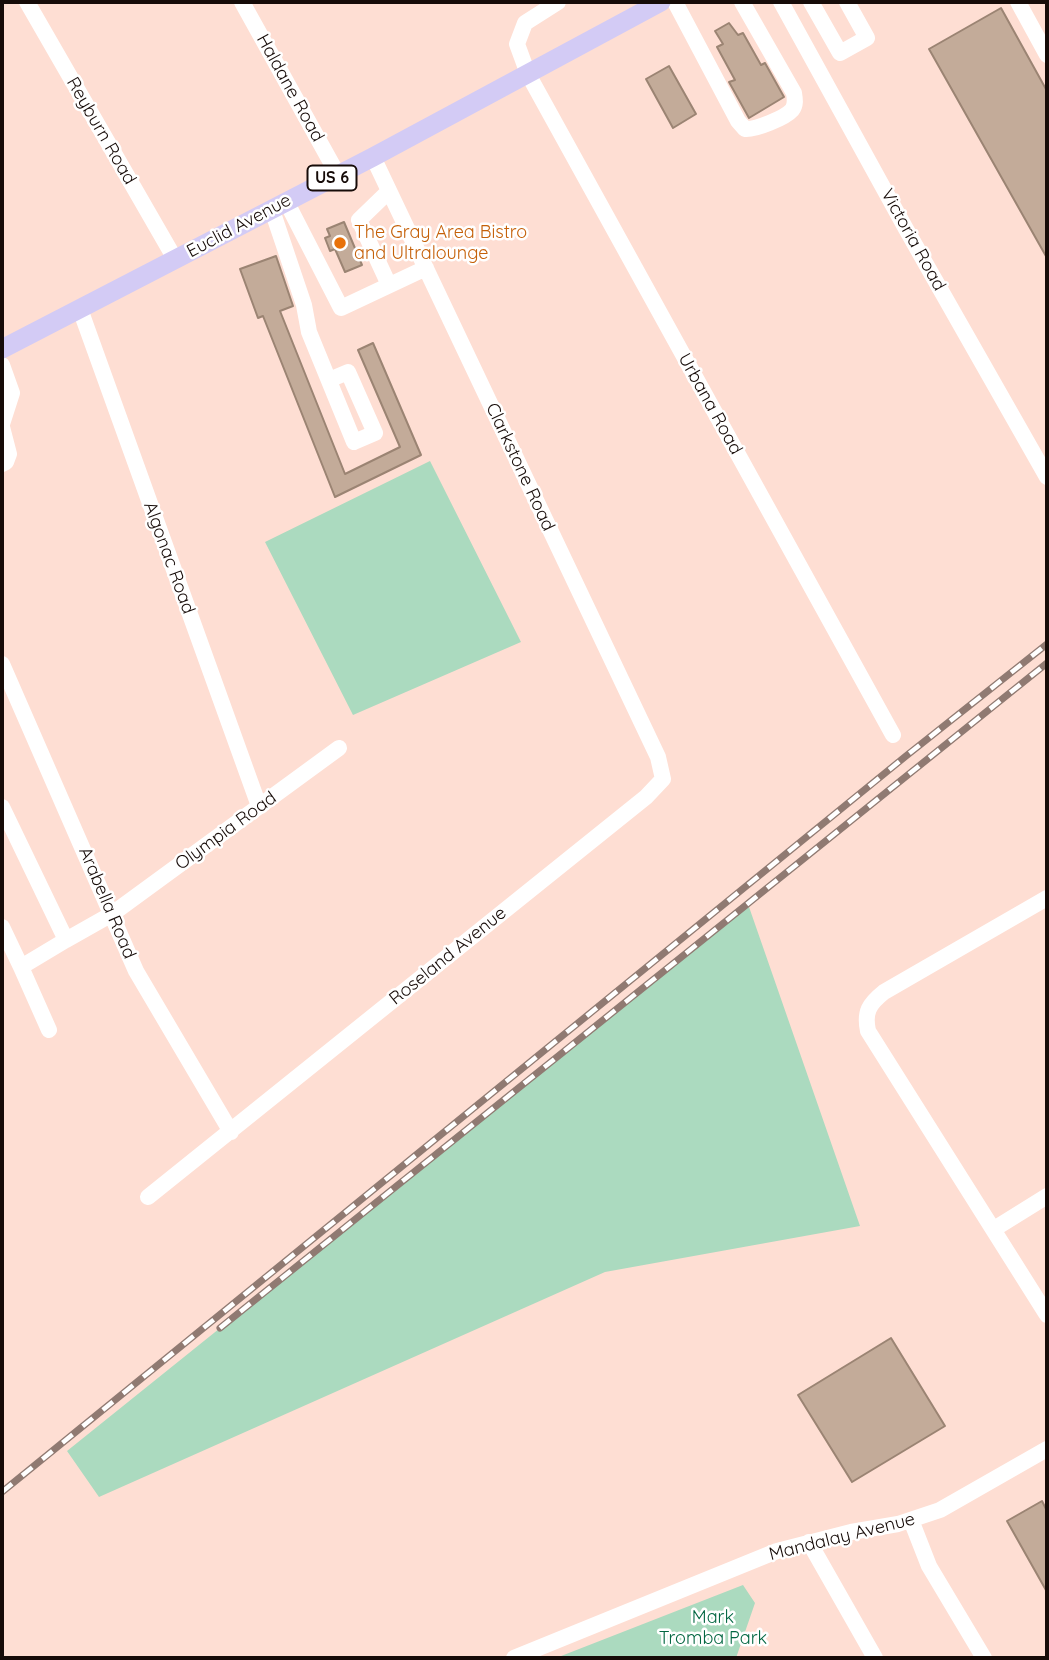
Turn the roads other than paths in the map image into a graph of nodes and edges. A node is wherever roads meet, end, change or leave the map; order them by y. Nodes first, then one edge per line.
1 (27, 2) edge
2 (242, 2) edge
3 (558, 2) edge
4 (661, 2) edge
5 (674, 2) edge
6 (742, 2) edge
7 (783, 2) edge
8 (811, 2) edge
9 (847, 2) edge
10 (1018, 2) edge
11 (1047, 55) edge
12 (528, 74) junction
13 (373, 157) junction
14 (338, 175) junction
15 (389, 191) junction
16 (279, 206) junction
17 (175, 260) junction
18 (426, 268) junction
19 (389, 285) junction
20 (80, 309) junction
21 (2, 352) edge
22 (328, 380) dead end
23 (7, 395) edge
24 (2, 426) edge
25 (2, 464) edge
26 (1047, 477) edge
27 (2, 664) edge
28 (892, 735) dead end
29 (339, 748) dead end
30 (663, 779) joint
31 (259, 806) junction
32 (2, 807) edge
33 (1047, 898) edge
34 (113, 914) junction
35 (2, 927) edge
36 (66, 940) junction
37 (21, 967) junction
38 (49, 1030) dead end
39 (231, 1132) junction
40 (1047, 1196) edge
41 (148, 1197) dead end
42 (994, 1229) junction
43 (1047, 1315) edge
44 (1047, 1449) edge
45 (911, 1520) junction
46 (809, 1542) junction
47 (514, 1658) edge
48 (875, 1658) edge
49 (984, 1658) edge

1 - 17 street, Reyburn Road
2 - 14 street, Haldane Road
3 - 12 street, Urbana Road
4 - 12 main road, Euclid Avenue / US 6
5 - 6 street
7 - 26 street, Victoria Road
8 - 9 street
10 - 11 street
12 - 13 main road, Euclid Avenue / US 6
12 - 28 street, Urbana Road
13 - 14 main road, Euclid Avenue / US 6
13 - 15 street, Clarkstone Road
14 - 16 main road, Euclid Avenue / US 6
15 - 18 street, Clarkstone Road
15 - 19 street
16 - 17 main road, Euclid Avenue / US 6
16 - 19 street
16 - 22 street
17 - 20 main road, Euclid Avenue / US 6
18 - 19 street
18 - 30 street, Clarkstone Road
20 - 21 main road, Euclid Avenue / US 6
20 - 31 street, Algonac Road
21 - 23 street
23 - 24 street
24 - 25 street
27 - 34 street, Arabella Road
29 - 31 street, Olympia Road
30 - 39 street, Roseland Avenue
31 - 34 street, Olympia Road
32 - 36 street
33 - 42 street
34 - 36 street, Olympia Road
34 - 39 street, Arabella Road
35 - 37 street
36 - 37 street, Olympia Road
37 - 38 street
39 - 41 street, Roseland Avenue
40 - 42 street
42 - 43 street
44 - 45 street, Mandalay Avenue
45 - 46 street, Mandalay Avenue
45 - 49 street
46 - 47 street, Mandalay Avenue
46 - 48 street

